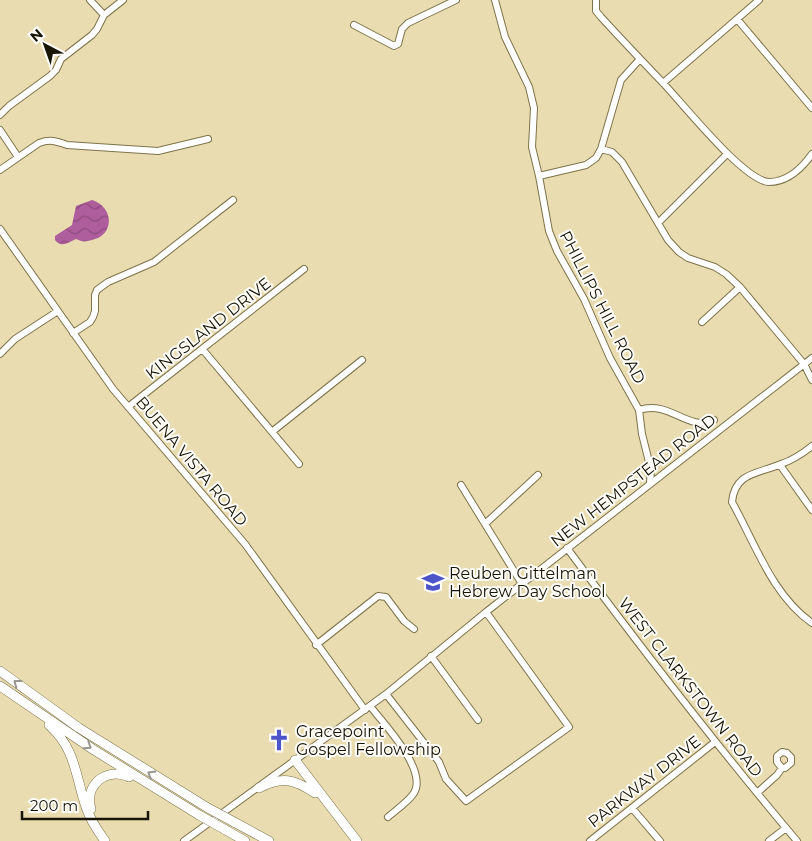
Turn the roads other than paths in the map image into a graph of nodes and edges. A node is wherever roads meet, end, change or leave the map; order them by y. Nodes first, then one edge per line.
1 (90, 0) edge
2 (124, 0) edge
3 (456, 0) edge
4 (495, 0) edge
5 (596, 0) edge
6 (758, 0) edge
7 (104, 15) junction
8 (737, 19) junction
9 (354, 25) dead end
10 (640, 59) junction
11 (663, 83) junction
12 (812, 108) edge
13 (0, 115) edge
14 (0, 130) edge
15 (208, 139) dead end
16 (601, 149) junction
17 (727, 154) junction
18 (812, 154) edge
19 (18, 157) junction
20 (0, 170) edge
21 (540, 176) junction
22 (233, 200) dead end
23 (659, 222) junction
24 (0, 229) edge
25 (304, 269) dead end
26 (740, 287) junction
27 (58, 311) junction
28 (702, 322) dead end
29 (73, 332) junction
30 (1, 350) edge
31 (203, 350) junction
32 (812, 358) edge
33 (362, 360) dead end
34 (804, 364) junction
35 (812, 380) edge
36 (128, 408) junction
37 (639, 410) junction
38 (714, 420) dead end
39 (273, 432) junction
40 (812, 446) edge
41 (299, 464) dead end
42 (780, 465) junction
43 (538, 475) dead end
44 (650, 483) junction
45 (461, 485) dead end
46 (812, 510) edge
47 (486, 523) junction
48 (567, 548) junction
49 (522, 584) junction
50 (486, 612) junction
51 (812, 623) edge
52 (414, 629) dead end
53 (316, 645) junction
54 (431, 656) junction
55 (0, 671) edge
56 (2, 688) edge
57 (386, 694) junction
58 (367, 708) junction
59 (478, 720) dead end
60 (715, 742) junction
61 (294, 762) junction
62 (782, 768) dead end
63 (259, 788) junction
64 (315, 792) junction
65 (757, 792) junction
66 (188, 808) junction
67 (632, 808) junction
68 (388, 817) dead end
69 (786, 828) junction
70 (105, 841) edge
71 (110, 841) edge
72 (184, 841) edge
73 (245, 841) edge
74 (269, 841) edge
75 (347, 841) edge
76 (357, 841) edge
77 (590, 841) edge
78 (660, 841) edge
79 (769, 841) edge
80 (797, 841) edge

1 - 7 street
2 - 7 street
3 - 9 street
4 - 21 street, PHILLIPS HILL ROAD
5 - 10 street
6 - 8 street
7 - 13 street
8 - 11 street
8 - 12 street
10 - 11 street
10 - 16 street
11 - 17 street
14 - 19 street
15 - 19 street
16 - 21 street
16 - 23 street
17 - 18 street
17 - 23 street
19 - 20 street
21 - 37 street, PHILLIPS HILL ROAD
22 - 29 street
23 - 26 street
24 - 27 street, BUENA VISTA ROAD
25 - 31 street, KINGSLAND DRIVE
26 - 28 street
26 - 34 street
27 - 29 street, BUENA VISTA ROAD
27 - 30 street
29 - 36 street, BUENA VISTA ROAD
31 - 36 street, KINGSLAND DRIVE
31 - 39 street
32 - 34 street, NEW HEMPSTEAD ROAD
33 - 39 street
34 - 35 street
34 - 44 street, NEW HEMPSTEAD ROAD
36 - 53 street, BUENA VISTA ROAD
37 - 38 street
37 - 44 street, PHILLIPS HILL ROAD
39 - 41 street
40 - 42 street
42 - 46 street
42 - 51 street
43 - 47 street
44 - 48 street, NEW HEMPSTEAD ROAD
45 - 47 street
47 - 49 street
48 - 49 street, NEW HEMPSTEAD ROAD
48 - 60 street, WEST CLARKSTOWN ROAD
49 - 50 street, NEW HEMPSTEAD ROAD
50 - 54 street, NEW HEMPSTEAD ROAD
50 - 57 street
52 - 53 street
53 - 58 street, BUENA VISTA ROAD
54 - 57 street, NEW HEMPSTEAD ROAD
54 - 59 street
74 -> 55 highway, bridge
56 -> 66 highway
56 - 70 highway
57 - 58 street, NEW HEMPSTEAD ROAD
58 - 61 street, NEW HEMPSTEAD ROAD
58 - 68 street, BUENA VISTA ROAD
60 - 65 street, WEST CLARKSTOWN ROAD
60 - 67 street, PARKWAY DRIVE
61 - 63 street, NEW HEMPSTEAD ROAD
61 - 64 highway
61 - 76 highway
62 - 65 street
63 - 64 highway
63 - 72 street, NEW HEMPSTEAD ROAD
64 - 75 highway
65 - 69 street, WEST CLARKSTOWN ROAD
66 - 71 highway
66 - 73 highway, bridge
67 - 77 street, PARKWAY DRIVE
67 - 78 street
69 - 79 street
69 - 80 street, WEST CLARKSTOWN ROAD

